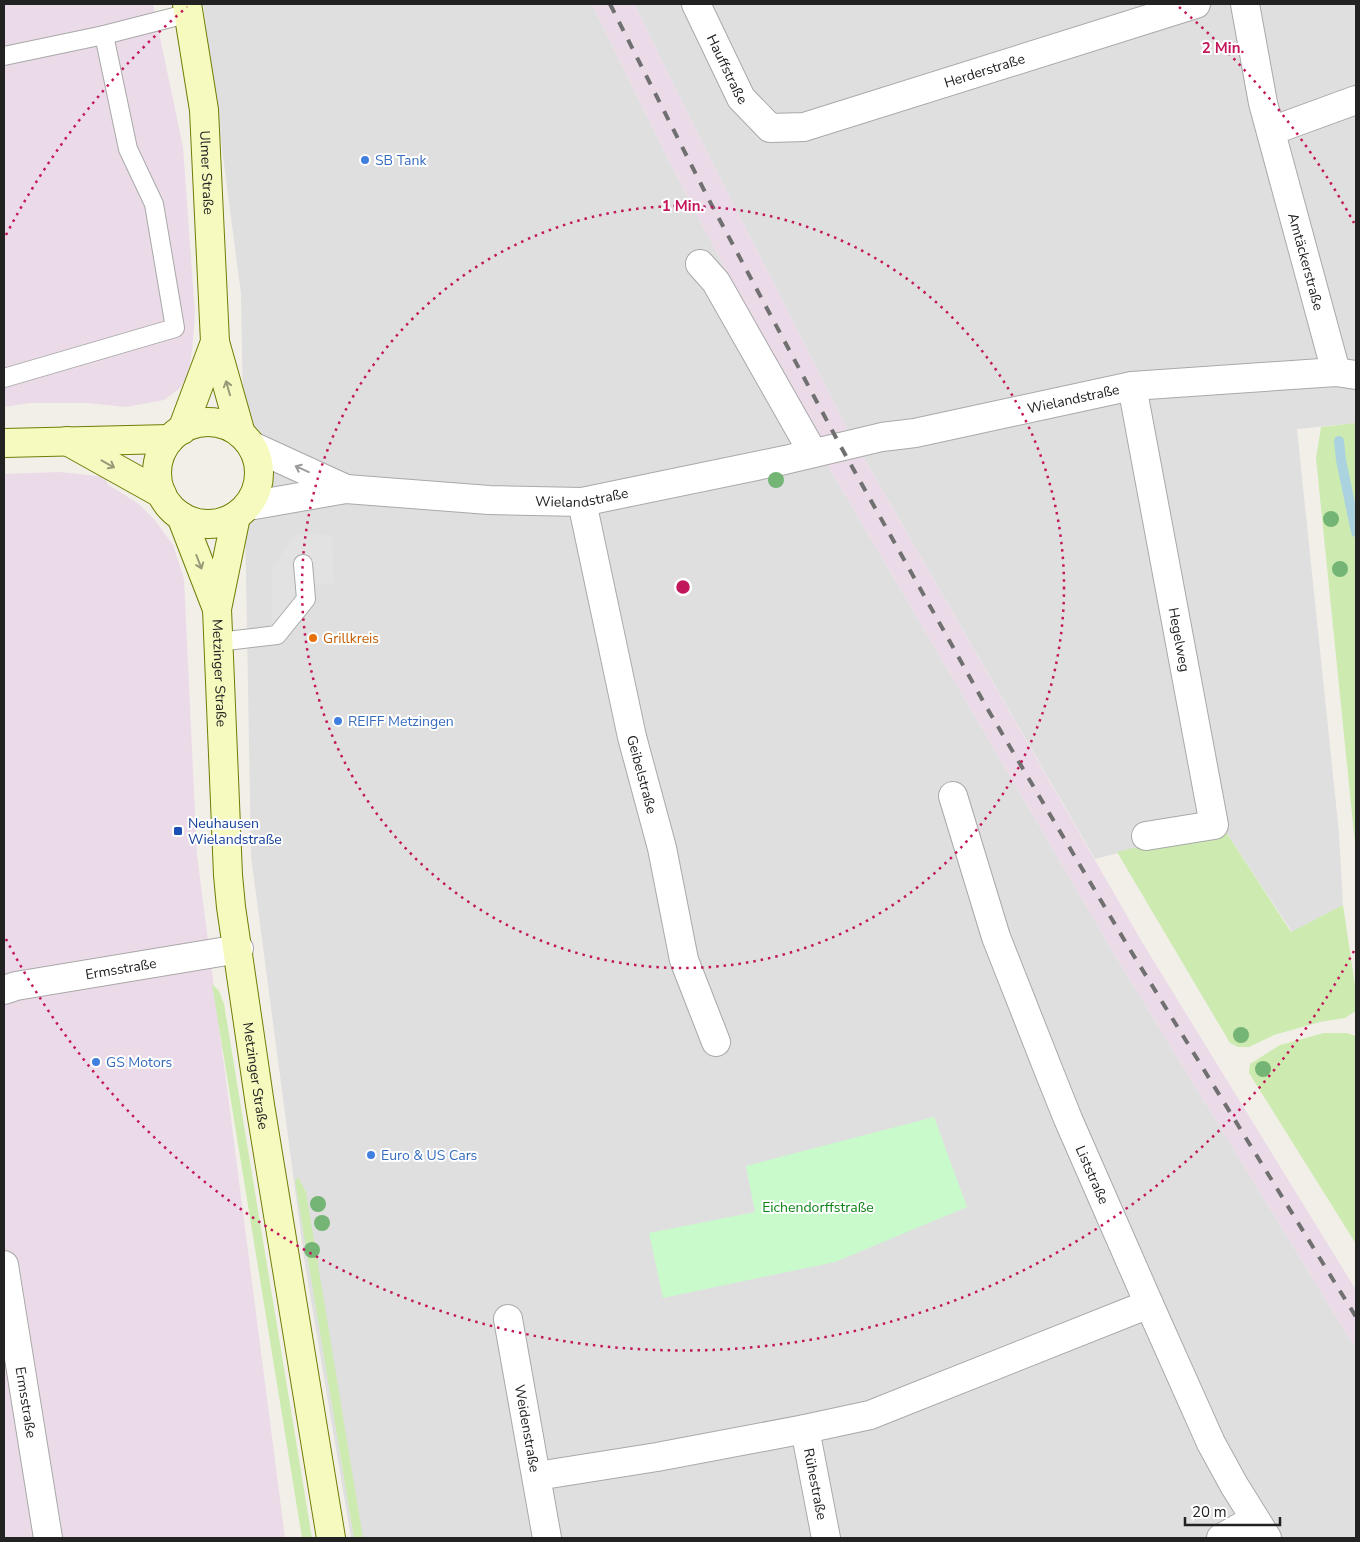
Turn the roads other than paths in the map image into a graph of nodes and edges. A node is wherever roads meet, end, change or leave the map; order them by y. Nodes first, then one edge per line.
1 (696, 4) edge
2 (1196, 4) edge
3 (1245, 4) edge
4 (189, 8) edge
5 (104, 35) junction
6 (4, 56) edge
7 (1356, 100) edge
8 (770, 128) joint
9 (1271, 131) junction
10 (700, 264) dead end
11 (215, 342) junction
12 (1346, 373) edge
13 (4, 378) edge
14 (1132, 386) junction
15 (176, 434) junction
16 (66, 440) junction
17 (246, 440) junction
18 (4, 443) edge
19 (813, 453) junction
20 (346, 488) junction
21 (162, 494) junction
22 (582, 502) junction
23 (242, 511) junction
24 (181, 516) junction
25 (303, 564) dead end
26 (217, 609) junction
27 (218, 642) junction
28 (953, 796) dead end
29 (1146, 836) dead end
30 (239, 949) junction
31 (4, 990) edge
32 (716, 1042) dead end
33 (4, 1265) edge
34 (1149, 1304) junction
35 (508, 1319) dead end
36 (806, 1429) junction
37 (537, 1476) junction
38 (1261, 1529) edge
39 (48, 1538) edge
40 (331, 1538) edge
41 (547, 1538) edge
42 (826, 1538) edge
43 (1221, 1538) edge

1 - 8 street, Hauffstraße
2 - 8 street, Herderstraße
3 - 9 street, Amtäckerstraße
4 - 5 lane
4 - 11 street, Ulmer Straße
5 - 6 lane
5 - 13 lane
7 - 9 street
9 - 12 street, Amtäckerstraße
10 - 19 street
11 - 15 street, Ulmer Straße
17 -> 11 street, Ulmer Straße
12 - 14 street, Wielandstraße
14 - 19 street, Wielandstraße
14 - 29 street, Hegelweg
15 - 16 street
15 - 17 street
15 - 21 street, Ulmer Straße
16 - 18 street
16 -> 21 street
20 -> 17 street, Wielandstraße
17 - 23 street, Ulmer Straße
19 - 22 street, Wielandstraße
20 - 22 street, Wielandstraße
20 - 23 street, Wielandstraße
21 - 24 street, Ulmer Straße
22 - 32 street, Geibelstraße
23 - 24 street
23 - 26 street, Metzinger Straße
24 -> 26 street, Metzinger Straße
25 - 27 lane
26 - 27 street, Metzinger Straße
27 - 30 street, Metzinger Straße
28 - 34 street, Liststraße
30 - 31 street, Ermsstraße
30 - 40 street, Metzinger Straße
33 - 39 street, Ermsstraße
34 - 36 street
34 - 38 street, Liststraße
35 - 37 street, Weidenstraße
36 - 37 street
36 - 42 street, Rühestraße
37 - 41 street, Weidenstraße
38 - 43 street

